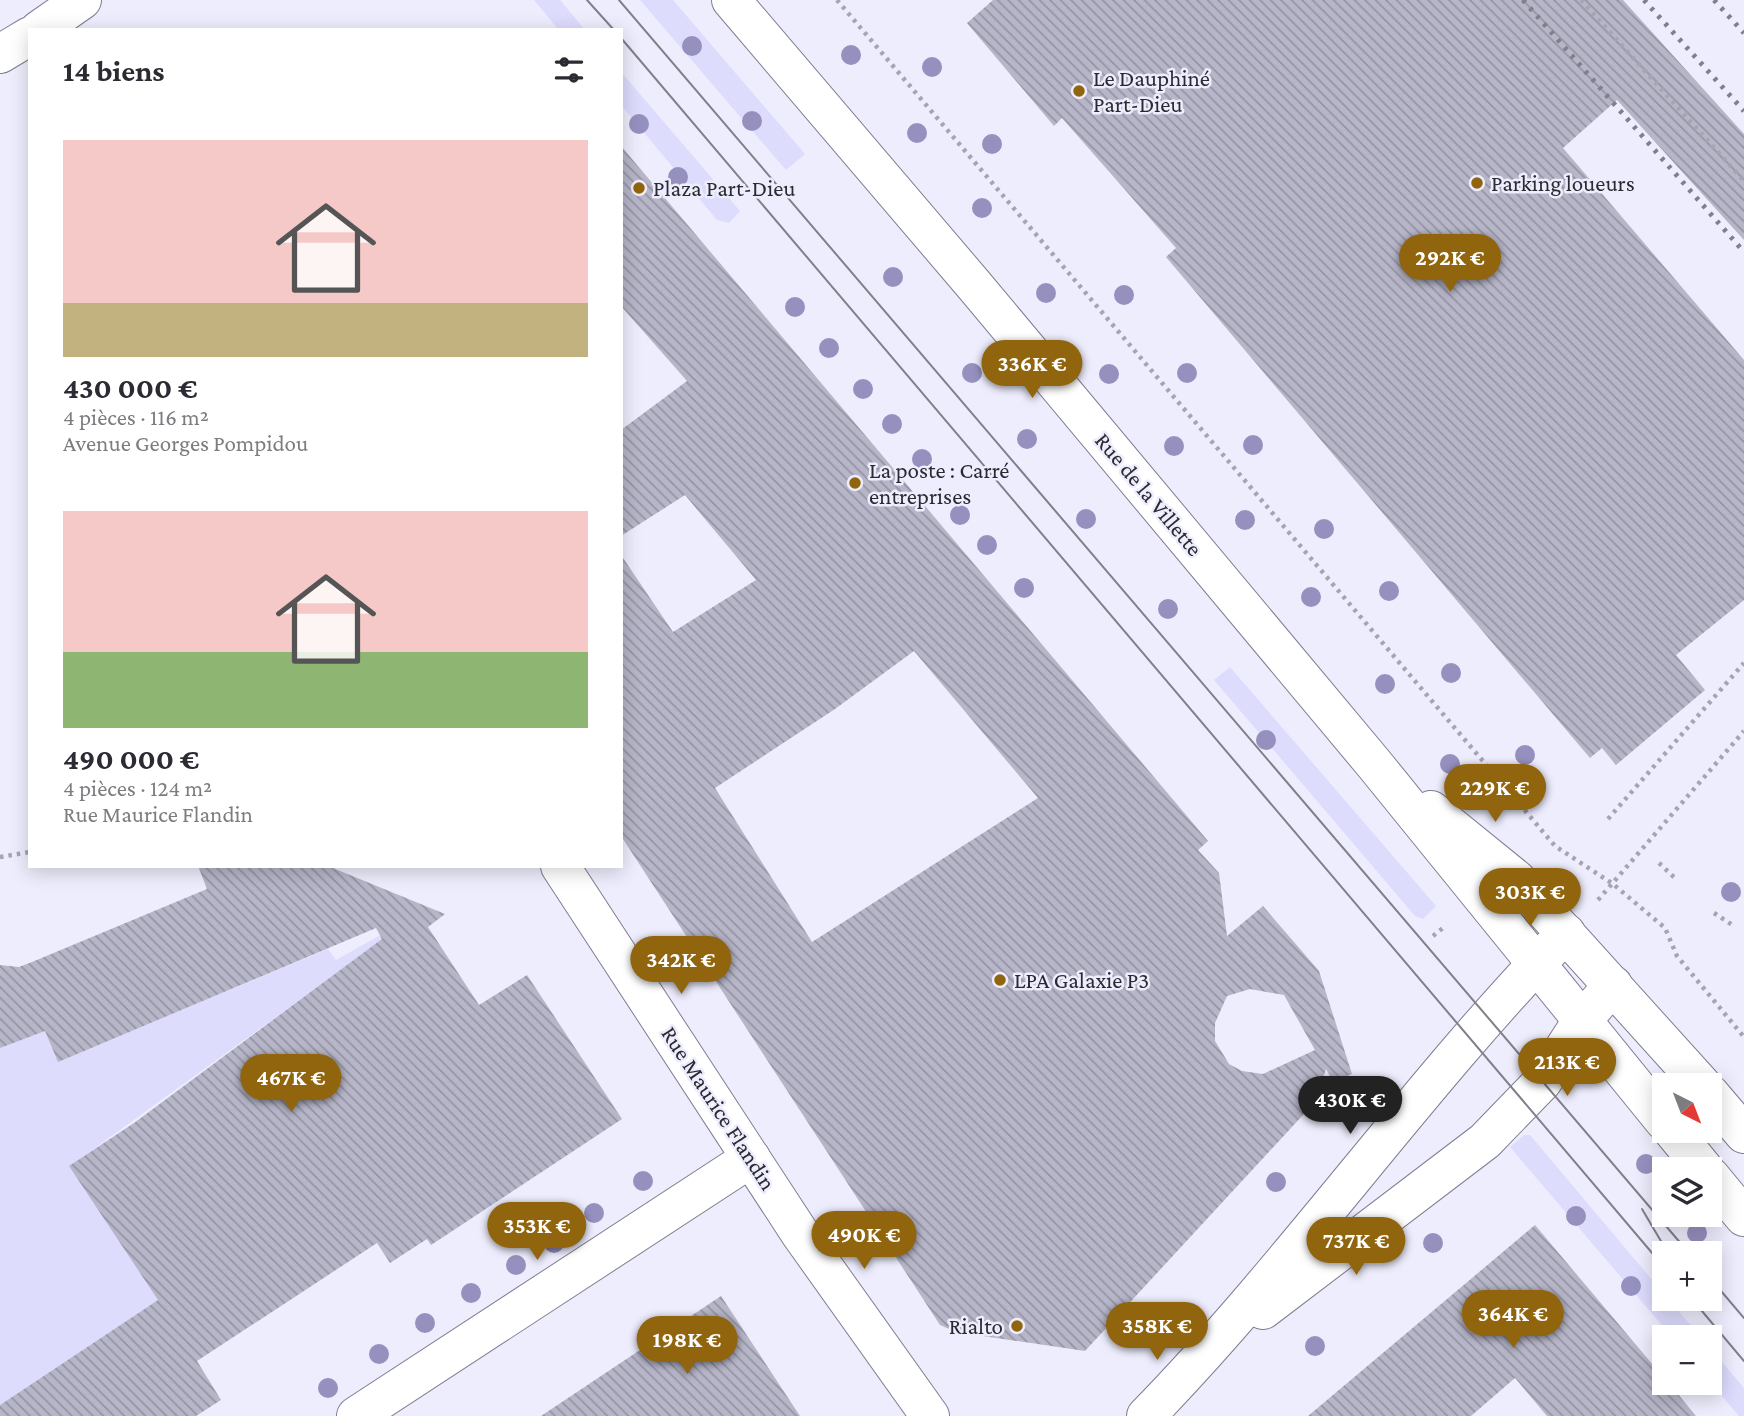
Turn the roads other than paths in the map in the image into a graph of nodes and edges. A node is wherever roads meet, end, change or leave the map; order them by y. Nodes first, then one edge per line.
1 (82, 0) edge
2 (731, 0) edge
3 (37, 25) edge
4 (28, 32) edge
5 (0, 54) edge
6 (1375, 765) junction
7 (561, 868) edge
8 (1566, 933) junction
9 (1536, 964) junction
10 (1613, 985) junction
11 (1581, 1022) junction
12 (1691, 1073) edge
13 (1652, 1107) edge
14 (1722, 1108) edge
15 (1744, 1134) edge
16 (1683, 1143) edge
17 (1694, 1157) edge
18 (751, 1158) junction
19 (1722, 1190) edge
20 (1744, 1217) edge
21 (1211, 1350) junction
22 (356, 1416) edge
23 (930, 1416) edge
24 (1146, 1416) edge

1 - 3 street
2 - 6 street, Rue de la Villette
4 - 5 street
6 - 8 street, Rue de la Villette
6 - 9 street, Rue de la Villette
7 - 18 street, Rue Maurice Flandin
8 - 9 street
8 - 10 street, Rue de la Villette
9 - 11 street, Rue de la Villette
9 - 21 street
10 - 11 street
10 - 12 street, Rue de la Villette
11 - 13 street, Rue de la Villette
11 - 21 street
14 - 15 street
16 - 17 street
18 - 22 street
18 - 23 street, Rue Maurice Flandin
19 - 20 street
21 - 24 street

